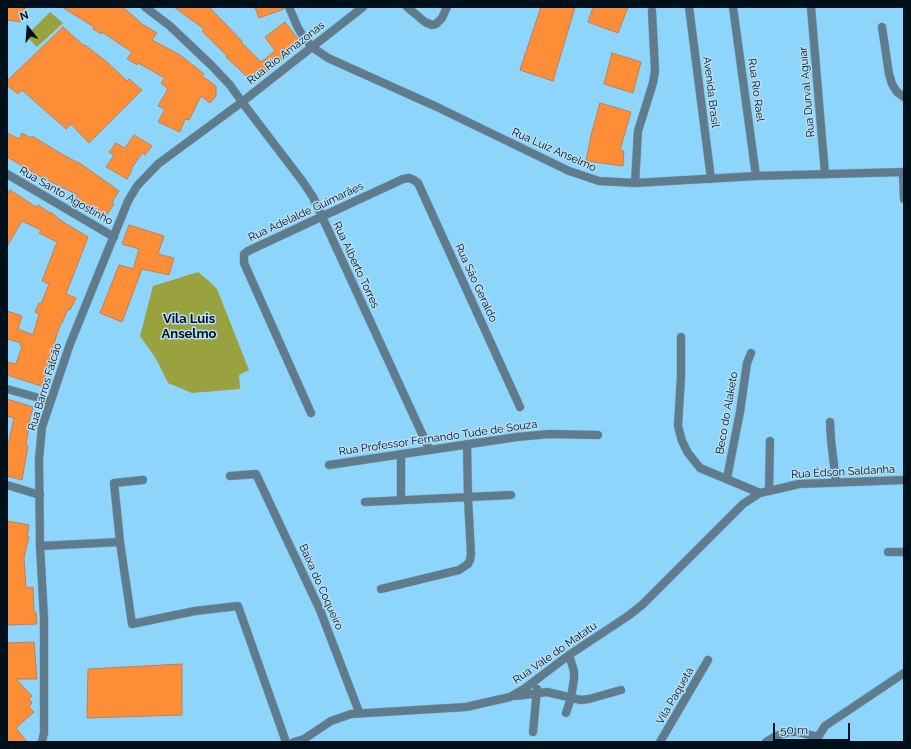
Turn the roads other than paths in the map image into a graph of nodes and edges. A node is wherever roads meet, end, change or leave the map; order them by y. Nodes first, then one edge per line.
1 (145, 7) edge
2 (289, 7) edge
3 (363, 7) edge
4 (407, 7) edge
5 (447, 7) edge
6 (689, 7) edge
7 (733, 7) edge
8 (811, 7) edge
9 (652, 11) dead end
10 (882, 26) dead end
11 (312, 47) junction
12 (904, 97) edge
13 (242, 102) junction
14 (903, 172) edge
15 (7, 174) edge
16 (825, 174) junction
17 (756, 176) junction
18 (403, 179) joint
19 (711, 179) junction
20 (635, 183) junction
21 (904, 199) edge
22 (321, 217) junction
23 (114, 237) junction
24 (681, 337) dead end
25 (750, 353) dead end
26 (7, 389) edge
27 (50, 401) junction
28 (520, 407) dead end
29 (311, 413) dead end
30 (830, 422) dead end
31 (598, 435) dead end
32 (770, 441) dead end
33 (468, 444) junction
34 (430, 449) junction
35 (401, 454) junction
36 (329, 465) dead end
37 (230, 476) dead end
38 (727, 478) junction
39 (143, 480) dead end
40 (904, 480) edge
41 (836, 482) junction
42 (7, 485) edge
43 (769, 490) junction
44 (760, 493) junction
45 (40, 495) junction
46 (511, 495) dead end
47 (468, 498) junction
48 (401, 500) junction
49 (365, 502) dead end
50 (120, 542) junction
51 (40, 546) junction
52 (888, 552) dead end
53 (904, 552) edge
54 (381, 589) dead end
55 (569, 655) junction
56 (708, 660) dead end
57 (904, 673) edge
58 (536, 681) junction
59 (621, 690) dead end
60 (537, 694) junction
61 (510, 697) junction
62 (571, 698) junction
63 (359, 712) junction
64 (566, 713) dead end
65 (533, 732) dead end
66 (818, 739) edge
67 (42, 742) edge
68 (286, 742) edge
69 (294, 742) edge
70 (660, 742) edge
71 (766, 742) edge

1 - 13 street, Rua Alberto Torres
2 - 11 street, Rua Luiz Anselmo
3 - 11 street, Rua Rio Amazonas
4 - 5 street
6 - 19 street, Avenida Brasil
7 - 17 street, Rua Rio Rael
8 - 16 street, Rua Durval Aguiar
9 - 20 street
10 - 12 street
11 - 13 street, Rua Rio Amazonas
11 - 20 street, Rua Luiz Anselmo
13 - 22 street, Rua Alberto Torres
13 - 23 street, Rua Barros Falcão
14 - 16 street, Rua Luiz Anselmo
14 - 21 street
15 - 23 street, Rua Santo Agostinho
16 - 17 street, Rua Luiz Anselmo
17 - 19 street, Rua Luiz Anselmo
18 - 22 street, Rua Adelalde Guimarães
18 - 28 street, Rua Sāo Geraldo
19 - 20 street, Rua Luiz Anselmo
22 - 29 street, Rua Adelalde Guimarães
22 - 34 street, Rua Alberto Torres
23 - 27 street, Rua Barros Falcão
24 - 38 street
25 - 38 street, Beco do Alaketo
26 - 27 street
27 - 45 street, Rua Barros Falcão
30 - 41 street
31 - 33 street, Rua Professor Fernando Tude de Souza
32 - 43 street
33 - 34 street, Rua Professor Fernando Tude de Souza
33 - 47 street
34 - 35 street, Rua Professor Fernando Tude de Souza
35 - 36 street, Rua Professor Fernando Tude de Souza
35 - 48 street
37 - 63 street, Baixa do Coqueiro
38 - 44 street
39 - 50 street
40 - 41 street, Rua Édson Saldanha
41 - 43 street, Rua Édson Saldanha
42 - 45 street
43 - 44 street, Rua Édson Saldanha
44 - 55 street, Rua Vale do Matatu
45 - 51 street, Rua Barros Falcão
46 - 47 street
47 - 48 street
47 - 54 street
48 - 49 street
50 - 51 street
50 - 68 street
51 - 67 street, Rua Barros Falcão
52 - 53 street
55 - 58 street, Rua Vale do Matatu
55 - 62 street
56 - 70 street, Vila Paquetá
57 - 66 street
58 - 60 street
58 - 61 street, Rua Vale do Matatu
59 - 62 street
60 - 61 street
60 - 62 street
60 - 65 street
61 - 63 street, Rua Vale do Matatu
62 - 64 street
63 - 69 street, Rua Vale do Matatu
66 - 71 street

